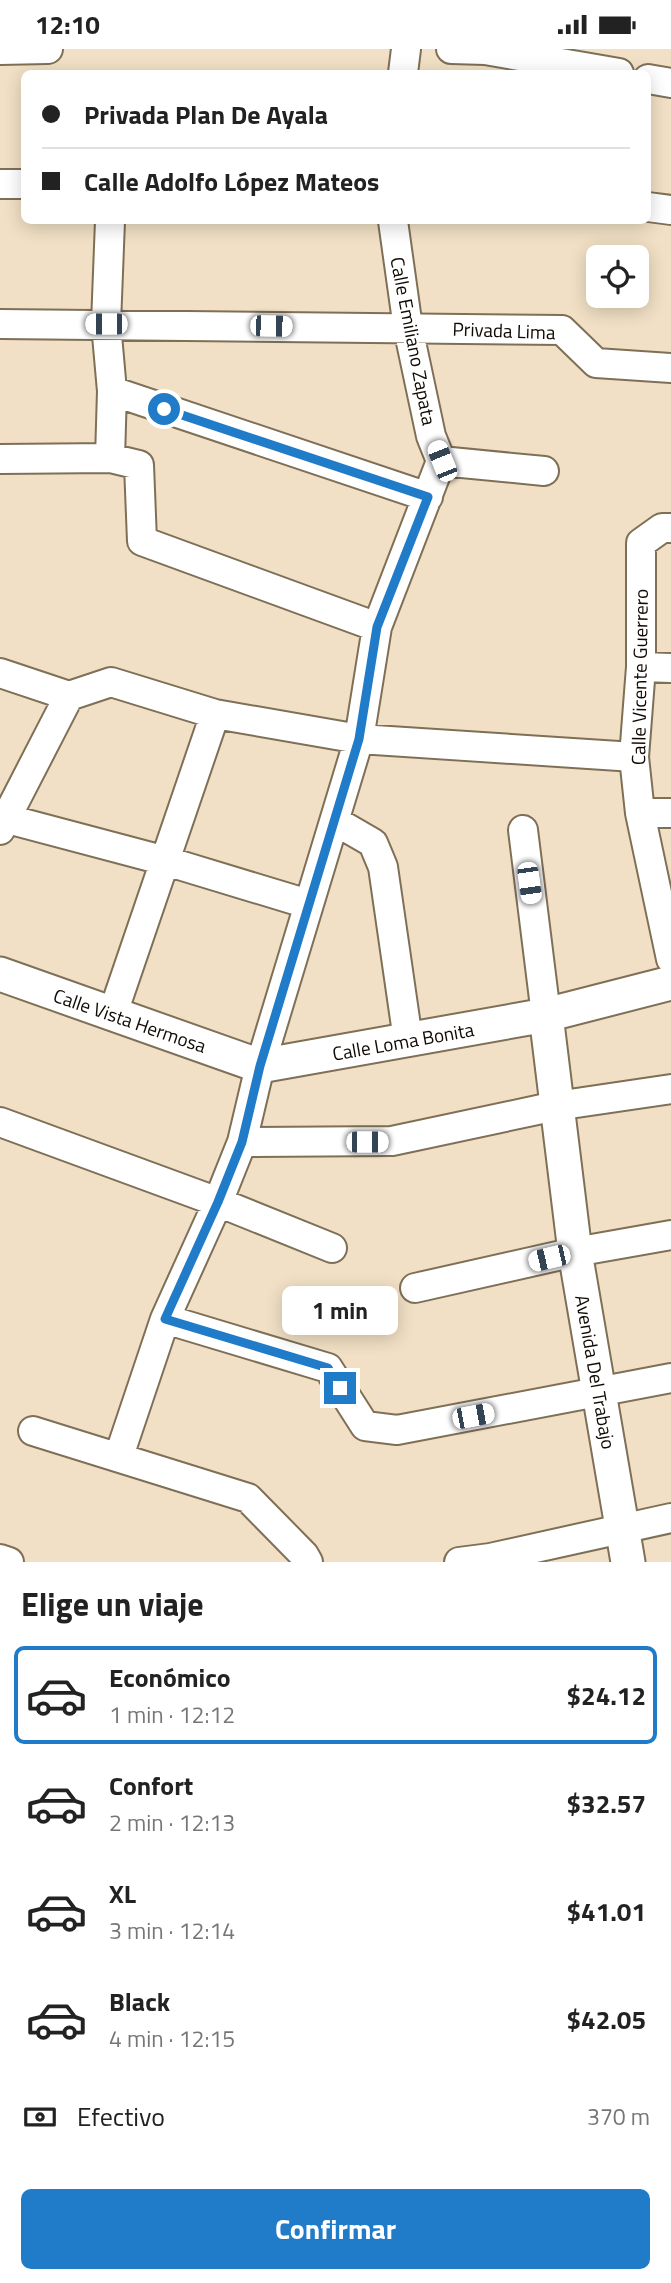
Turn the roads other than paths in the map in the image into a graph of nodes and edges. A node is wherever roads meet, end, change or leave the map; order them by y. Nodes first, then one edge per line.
1 (48, 49) edge
2 (406, 49) edge
3 (451, 49) edge
4 (0, 50) edge
5 (403, 70) edge
6 (602, 70) edge
7 (651, 80) edge
8 (671, 83) edge
9 (0, 184) edge
10 (21, 184) edge
11 (651, 207) edge
12 (671, 209) edge
13 (110, 224) edge
14 (393, 224) edge
15 (0, 324) edge
16 (106, 324) junction
17 (408, 328) junction
18 (671, 368) edge
19 (112, 391) junction
20 (110, 458) junction
21 (0, 459) edge
22 (442, 461) junction
23 (544, 471) dead end
24 (428, 497) junction
25 (666, 528) edge
26 (377, 627) junction
27 (641, 667) junction
28 (671, 669) edge
29 (0, 673) edge
30 (69, 696) junction
31 (215, 714) junction
32 (359, 739) junction
33 (635, 757) junction
34 (640, 813) junction
35 (671, 813) edge
36 (335, 821) junction
37 (2, 822) edge
38 (523, 830) dead end
39 (166, 861) junction
40 (308, 904) junction
41 (671, 959) edge
42 (0, 974) edge
43 (671, 983) edge
44 (113, 1013) junction
45 (546, 1015) junction
46 (408, 1040) junction
47 (260, 1066) junction
48 (671, 1089) edge
49 (556, 1106) junction
50 (0, 1122) edge
51 (242, 1142) junction
52 (218, 1202) junction
53 (671, 1235) edge
54 (332, 1248) dead end
55 (575, 1252) junction
56 (415, 1288) dead end
57 (165, 1319) junction
58 (671, 1378) edge
59 (599, 1392) junction
60 (33, 1431) dead end
61 (119, 1456) junction
62 (671, 1518) edge
63 (621, 1529) junction
64 (0, 1559) edge
65 (9, 1562) edge
66 (308, 1562) edge
67 (459, 1562) edge
68 (628, 1562) edge

1 - 4 street
2 - 5 street
3 - 6 street
7 - 8 street
9 - 10 street
11 - 12 street
13 - 16 street
14 - 17 street, Calle Emiliano Zapata
15 - 16 street, Privada Lima
16 - 17 street, Privada Lima
16 - 19 street
17 - 18 street, Privada Lima
17 - 22 street, Calle Emiliano Zapata
19 - 20 street
19 - 24 street
20 - 21 street
20 - 26 street
22 - 23 street
22 - 24 street
24 - 26 street
25 - 27 street, Calle Vicente Guerrero
26 - 32 street
27 - 28 street
27 - 33 street, Calle Vicente Guerrero
29 - 30 street
30 - 31 street
30 - 37 street
31 - 32 street
31 - 39 street
32 - 33 street
32 - 36 street
33 - 34 street, Calle Vicente Guerrero
34 - 35 street
34 - 41 street, Calle Vicente Guerrero
36 - 40 street
36 - 46 street
37 - 39 street
38 - 45 street
39 - 40 street
39 - 44 street
40 - 47 street
42 - 44 street, Calle Vista Hermosa
43 - 45 street, Calle Loma Bonita
44 - 47 street, Calle Vista Hermosa
45 - 46 street, Calle Loma Bonita
45 - 49 street, Avenida Del Trabajo
46 - 47 street, Calle Loma Bonita
47 - 51 street
48 - 49 street
49 - 51 street
49 - 55 street, Avenida Del Trabajo
50 - 52 street
51 - 52 street
52 - 54 street
52 - 57 street
53 - 55 street
55 - 56 street
55 - 59 street, Avenida Del Trabajo
57 - 59 street
57 - 61 street
58 - 59 street
59 - 63 street, Avenida Del Trabajo
60 - 61 street
61 - 66 street
62 - 63 street
63 - 67 street
63 - 68 street, Avenida Del Trabajo
64 - 65 street

